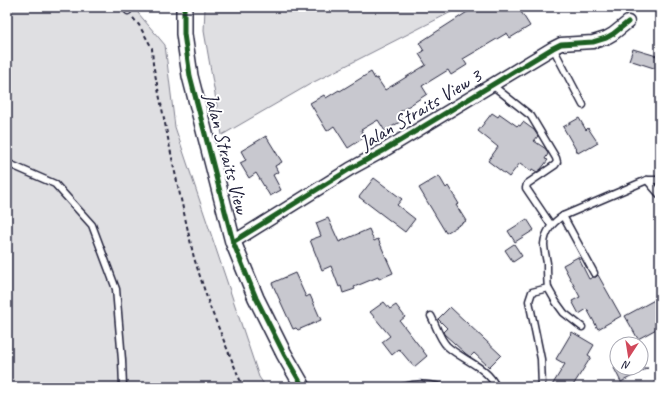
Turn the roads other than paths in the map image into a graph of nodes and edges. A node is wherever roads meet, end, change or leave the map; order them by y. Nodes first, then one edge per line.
1 (184, 7) edge
2 (628, 22) dead end
3 (553, 48) junction
4 (492, 85) junction
5 (583, 105) dead end
6 (7, 163) edge
7 (647, 180) junction
8 (660, 180) edge
9 (660, 195) edge
10 (563, 216) junction
11 (551, 225) junction
12 (233, 242) junction
13 (594, 273) dead end
14 (548, 288) junction
15 (431, 316) dead end
16 (582, 327) dead end
17 (123, 387) edge
18 (303, 387) edge
19 (403, 387) edge
20 (441, 387) edge
21 (496, 387) edge
22 (542, 387) edge

1 - 12 street, Jalan Straits View
2 - 3 street, Jalan Straits View 3
3 - 4 street, Jalan Straits View 3
3 - 5 lane
4 - 11 lane
4 - 12 street, Jalan Straits View 3
6 - 17 lane
7 - 8 lane
7 - 9 lane
7 - 10 lane
10 - 11 lane
10 - 13 lane
11 - 14 lane
12 - 18 street, Jalan Straits View
14 - 16 lane
14 - 22 lane
15 - 21 lane
19 - 20 lane

